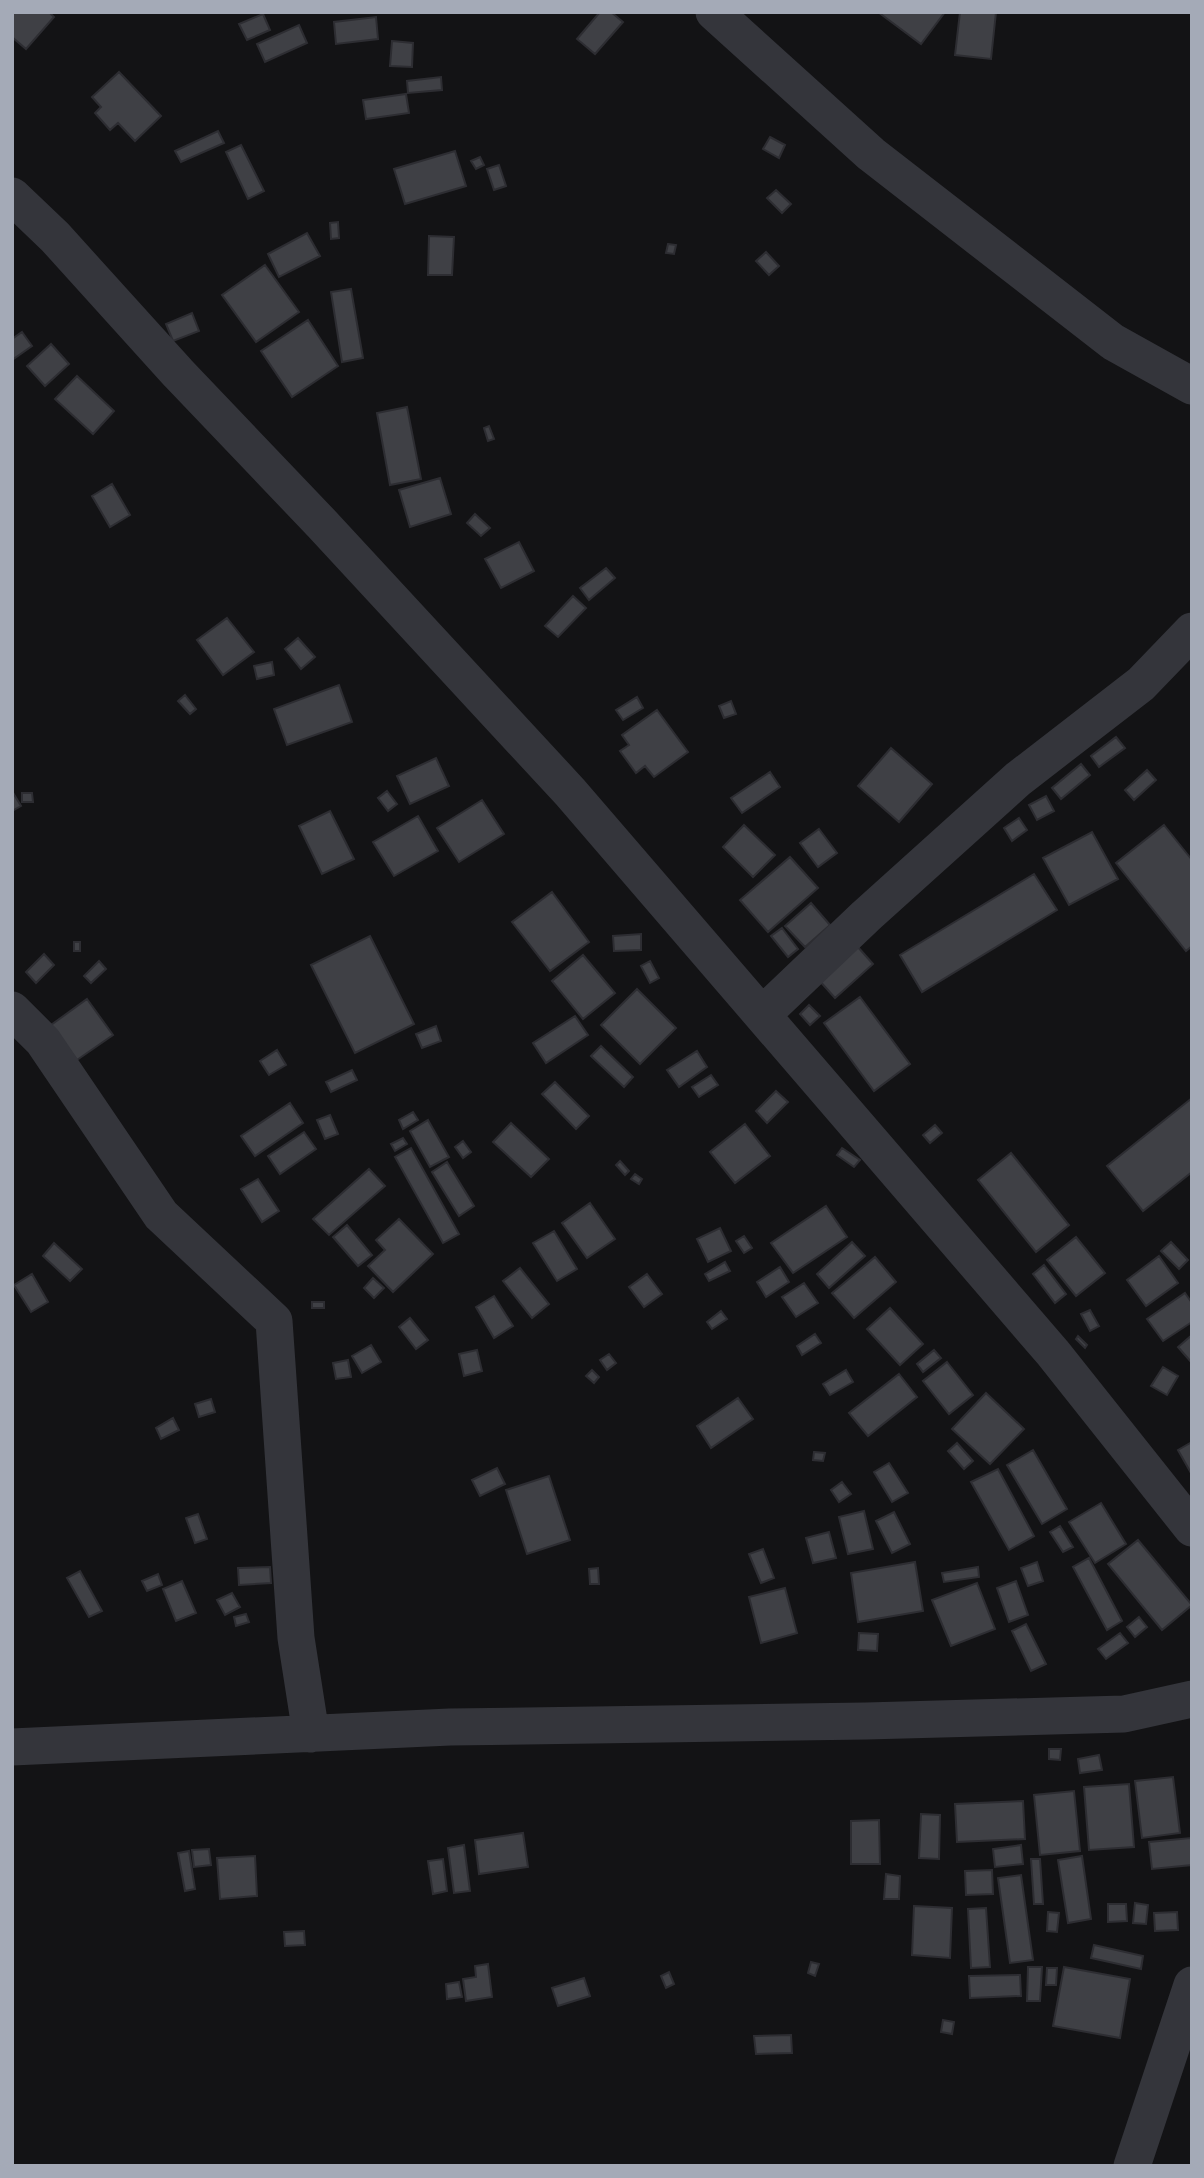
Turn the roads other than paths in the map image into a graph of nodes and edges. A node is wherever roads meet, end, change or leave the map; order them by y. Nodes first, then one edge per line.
1 (714, 12) edge
2 (12, 196) edge
3 (1192, 386) edge
4 (1192, 631) edge
5 (12, 1010) edge
6 (762, 1015) junction
7 (1192, 1528) edge
8 (1192, 1699) edge
9 (311, 1734) junction
10 (12, 1747) edge
11 (1192, 1985) edge
12 (1132, 2166) edge

1 - 3 street
2 - 6 street
4 - 6 street
5 - 9 street
6 - 7 street
8 - 9 street
9 - 10 street
11 - 12 street

